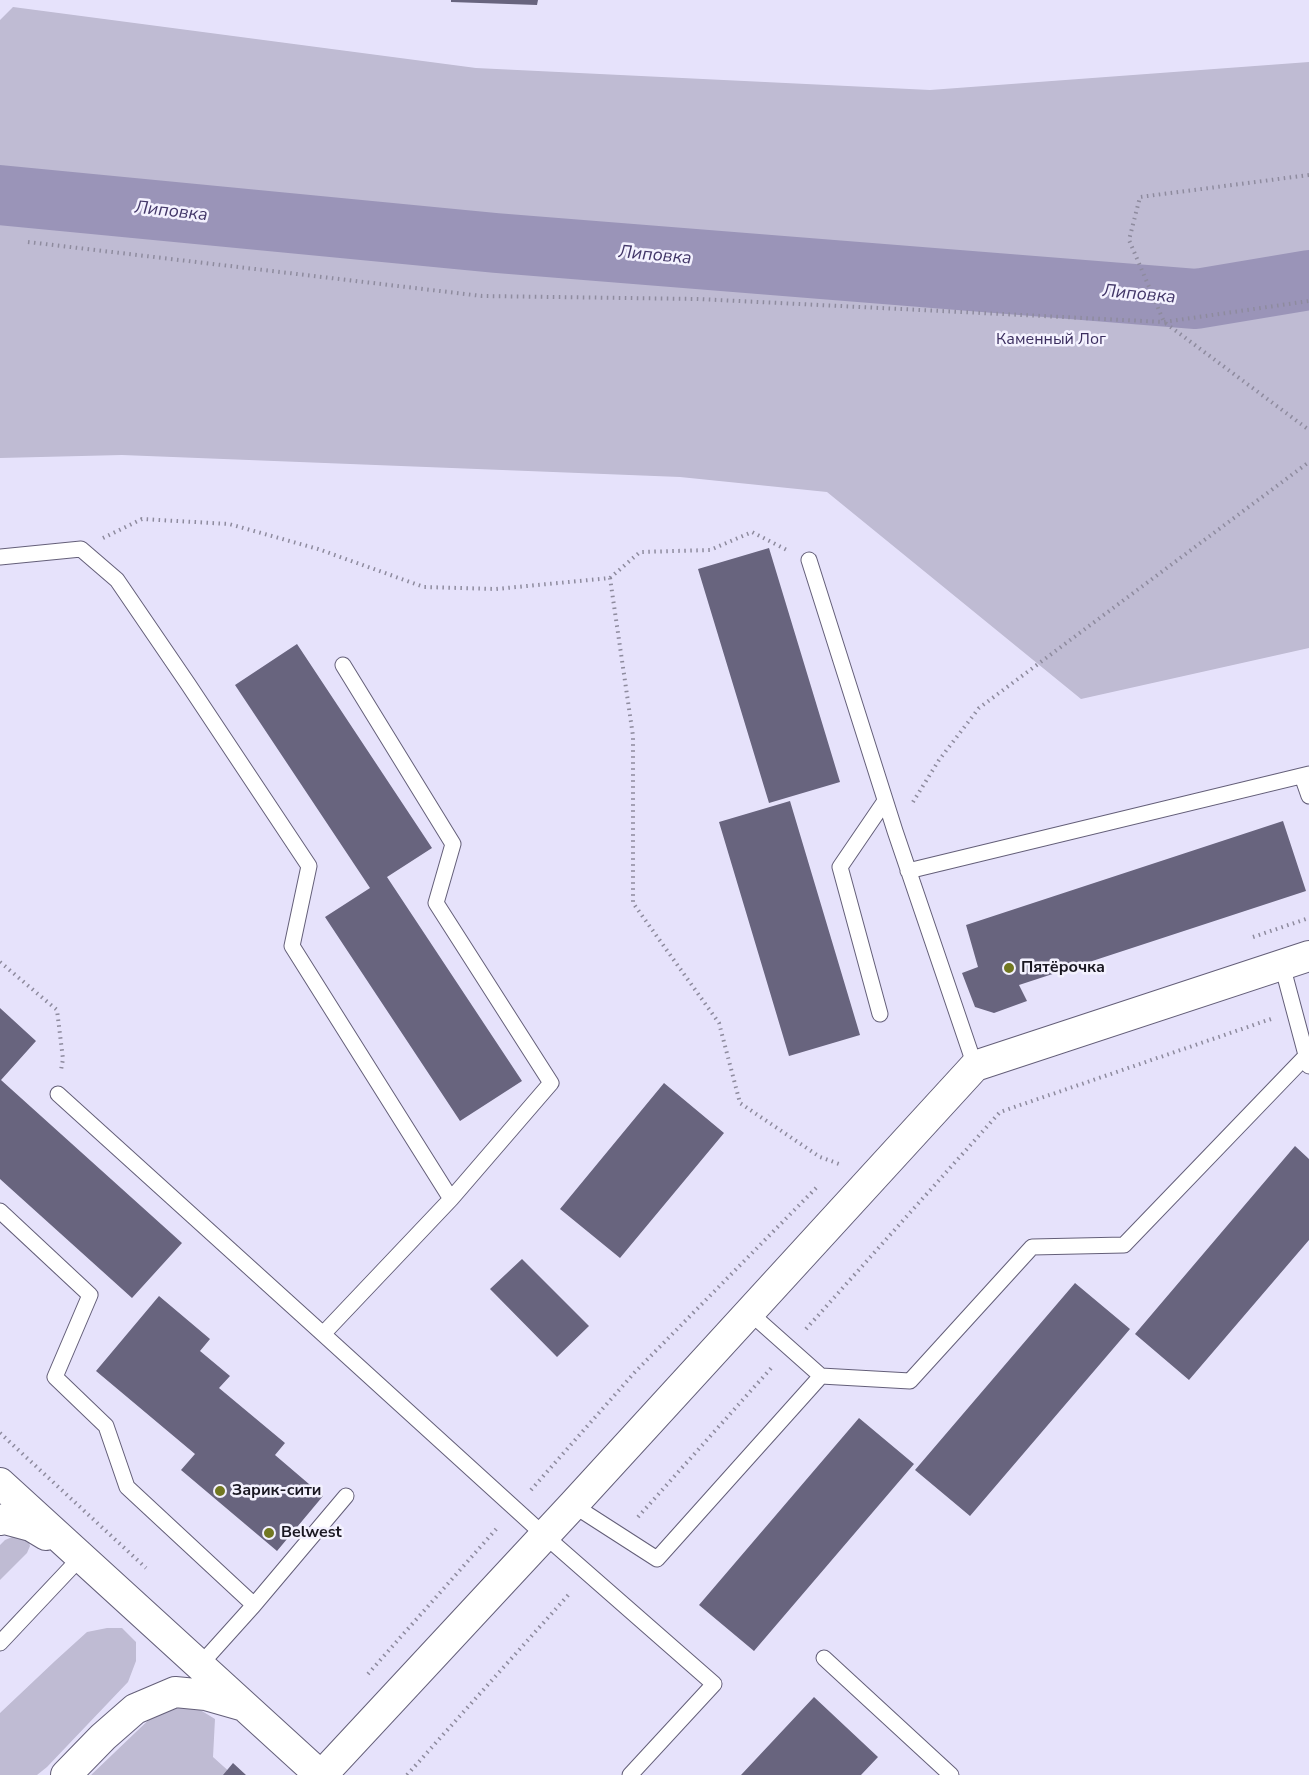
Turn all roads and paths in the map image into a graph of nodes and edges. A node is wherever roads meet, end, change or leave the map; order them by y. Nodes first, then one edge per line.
1 (1309, 175) edge
2 (28, 242) dead end
3 (1309, 301) edge
4 (1164, 322) junction
5 (1309, 430) edge
6 (1309, 462) edge
7 (81, 549) junction
8 (0, 556) edge
9 (809, 560) joint
10 (610, 578) junction
11 (343, 665) dead end
12 (1306, 775) edge
13 (1309, 796) edge
14 (885, 801) junction
15 (895, 831) junction
16 (908, 871) junction
17 (1296, 960) edge
18 (0, 962) edge
19 (1294, 1011) junction
20 (880, 1014) dead end
21 (1308, 1060) edge
22 (975, 1066) junction
23 (58, 1094) joint
24 (873, 1177) junction
25 (451, 1199) junction
26 (0, 1211) edge
27 (749, 1312) junction
28 (323, 1334) junction
29 (789, 1348) junction
30 (821, 1376) junction
31 (0, 1433) edge
32 (0, 1482) edge
33 (66, 1494) dead end
34 (346, 1496) dead end
35 (573, 1504) junction
36 (0, 1520) edge
37 (544, 1535) junction
38 (621, 1536) junction
39 (77, 1553) junction
40 (587, 1574) junction
41 (254, 1605) junction
42 (0, 1643) edge
43 (824, 1658) dead end
44 (200, 1665) junction
45 (245, 1706) junction
46 (66, 1775) edge
47 (321, 1775) edge
48 (407, 1775) edge
49 (630, 1775) edge
50 (951, 1775) edge

1 - 4 path
2 - 4 path
3 - 4 path
4 - 5 path
6 - 15 path
7 - 8 lane
7 - 10 path
7 - 25 lane
9 - 10 path
9 - 14 lane
10 - 24 path
11 - 25 lane
12 - 13 lane
12 - 16 lane
14 - 15 lane
14 - 20 lane
15 - 16 lane
16 - 22 lane
17 - 19 lane
17 - 22 street
18 - 23 path
19 - 21 lane
19 - 29 path
21 - 30 lane
22 - 24 street
23 - 28 lane
24 - 27 street
25 - 28 lane
26 - 41 lane
27 - 29 lane
27 - 35 street
28 - 37 lane
29 - 30 lane
29 - 38 path
30 - 38 lane
31 - 33 path
32 - 39 street
34 - 41 lane
35 - 37 street
35 - 38 lane
36 - 39 street
37 - 40 lane
37 - 47 street
39 - 42 lane
39 - 44 street
40 - 48 path
40 - 49 lane
41 - 44 lane
43 - 50 lane
44 - 45 street
45 - 46 street
45 - 47 street

